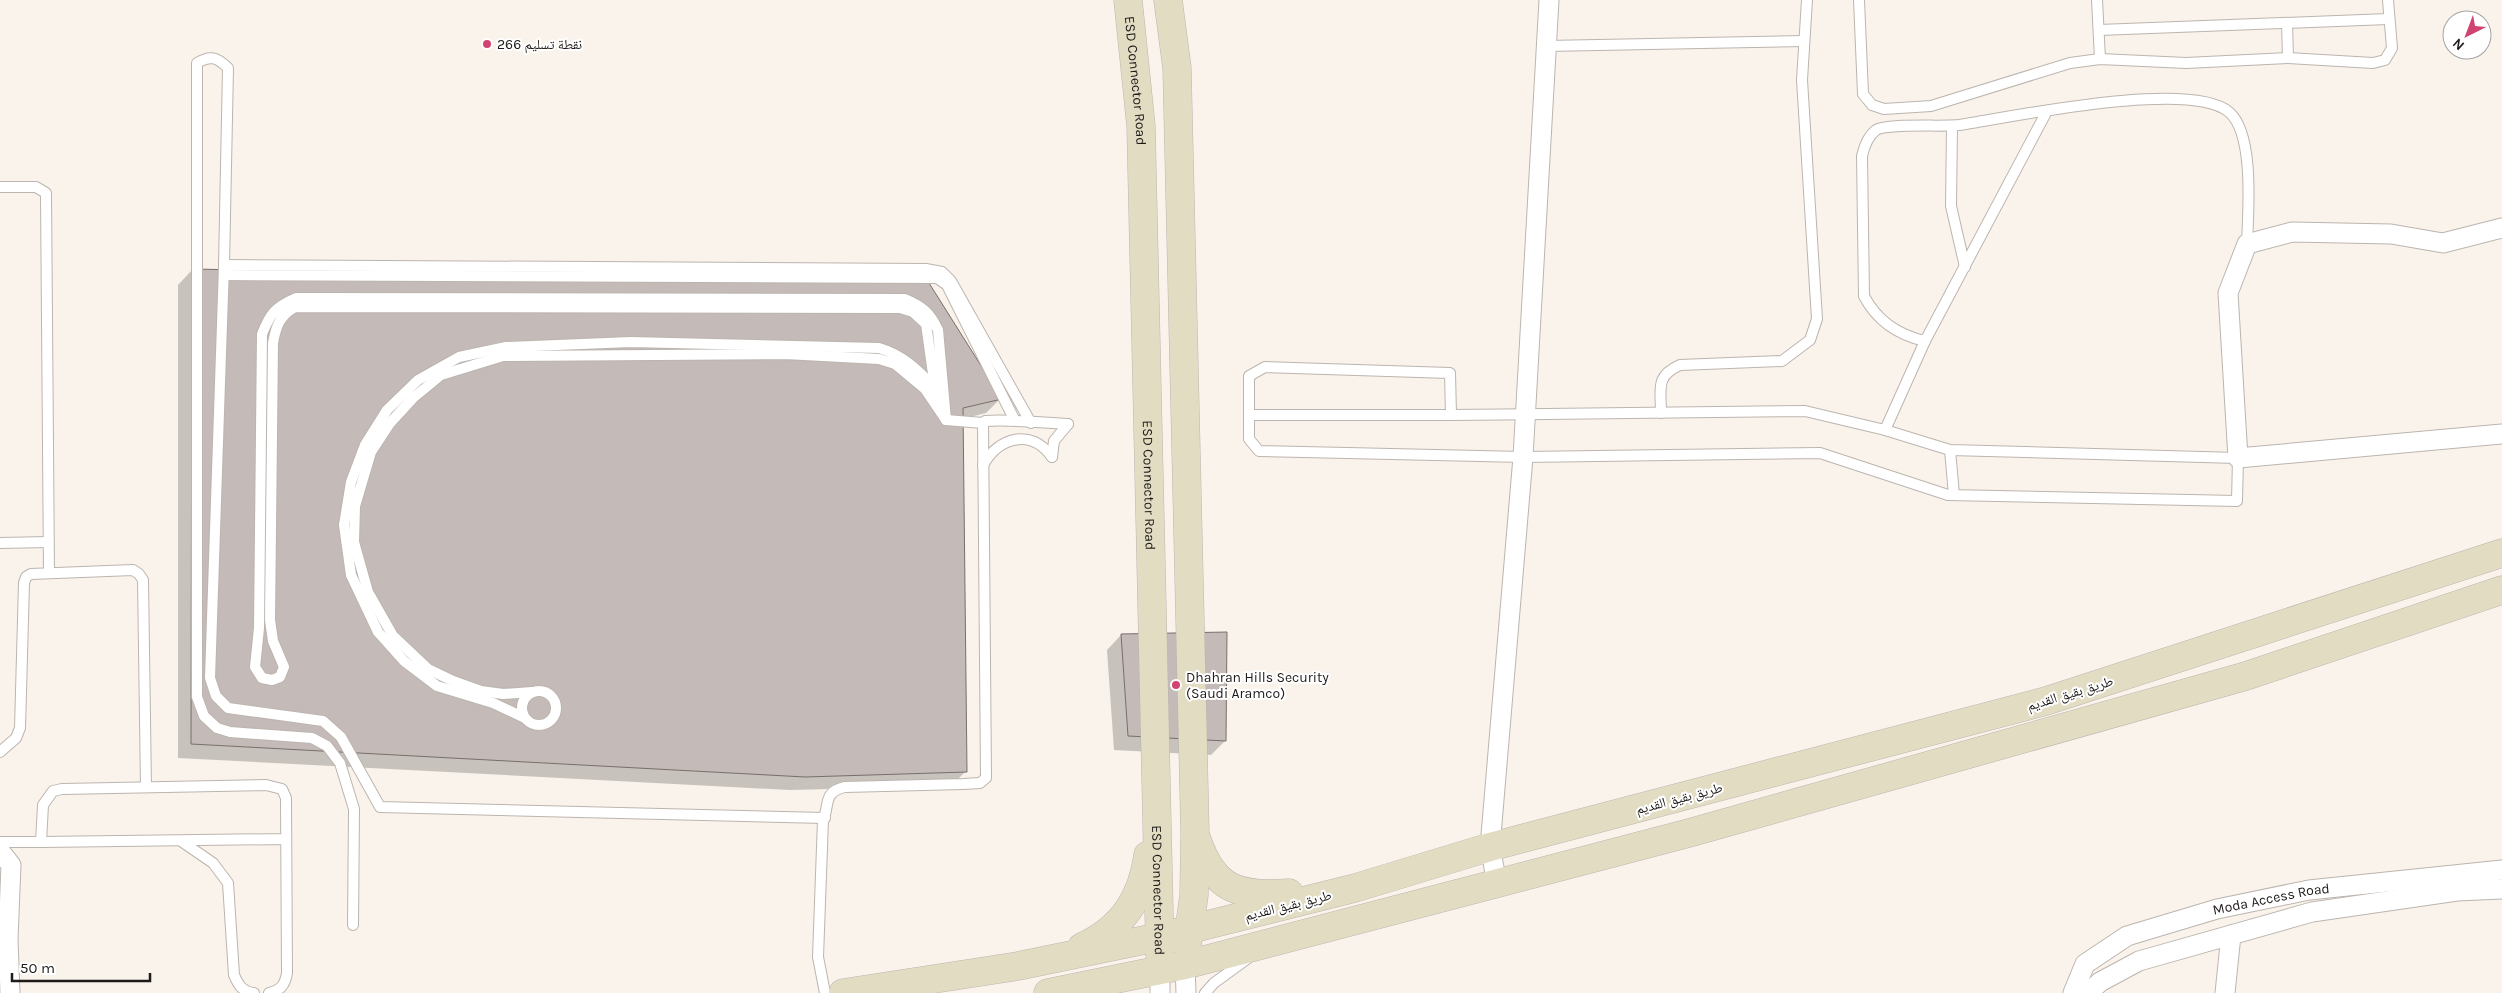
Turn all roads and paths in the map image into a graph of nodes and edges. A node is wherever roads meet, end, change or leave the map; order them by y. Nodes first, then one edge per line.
1 (1128, 0) edge
2 (1168, 0) edge
3 (1549, 0) edge
4 (1807, 0) edge
5 (1860, 0) edge
6 (2097, 0) edge
7 (2388, 0) edge
8 (2388, 19) junction
9 (2287, 22) junction
10 (2099, 30) junction
11 (1804, 40) junction
12 (1546, 46) junction
13 (2288, 58) junction
14 (2100, 59) junction
15 (2047, 111) junction
16 (1952, 126) junction
17 (0, 188) edge
18 (2502, 228) edge
19 (2247, 244) junction
20 (1965, 267) junction
21 (224, 270) junction
22 (1925, 341) junction
23 (935, 388) junction
24 (1661, 413) junction
25 (1249, 415) junction
26 (1451, 415) junction
27 (1526, 416) junction
28 (1014, 419) junction
29 (946, 420) junction
30 (983, 423) junction
31 (1030, 423) junction
32 (1885, 430) junction
33 (2502, 434) edge
34 (1148, 437) junction
35 (1185, 437) junction
36 (1950, 450) junction
37 (1523, 457) junction
38 (2238, 458) junction
39 (983, 466) junction
40 (1954, 495) junction
41 (48, 542) junction
42 (0, 543) edge
43 (2502, 553) edge
44 (49, 573) junction
45 (2502, 590) edge
46 (532, 692) junction
47 (525, 718) junction
48 (0, 752) edge
49 (146, 787) junction
50 (1156, 796) junction
51 (825, 818) junction
52 (1195, 833) junction
53 (180, 840) junction
54 (286, 840) junction
55 (0, 842) edge
56 (41, 842) junction
57 (1490, 847) junction
58 (0, 851) edge
59 (2502, 870) edge
60 (1497, 883) junction
61 (1355, 888) junction
62 (2502, 889) edge
63 (352, 925) dead end
64 (1189, 929) junction
65 (2231, 935) junction
66 (1159, 937) junction
67 (4, 939) edge
68 (1272, 942) junction
69 (1052, 959) junction
70 (1169, 976) edge
71 (10, 993) edge
72 (254, 993) edge
73 (269, 993) edge
74 (825, 993) edge
75 (843, 993) edge
76 (1048, 993) edge
77 (1186, 993) edge
78 (1205, 993) edge
79 (2073, 993) edge
80 (2088, 993) edge
81 (2225, 993) edge

1 - 34 main road, ESD Connector Road
2 - 35 main road, ESD Connector Road
3 - 12 street
4 - 11 lane
5 - 14 lane
6 - 10 lane
7 - 8 lane
8 - 9 lane
8 - 13 lane
9 - 10 lane
9 - 13 lane
10 - 14 lane
11 - 12 lane
11 - 24 lane
12 - 27 street
13 - 14 lane
15 - 16 lane
15 - 19 lane
15 - 20 lane
16 - 20 lane
16 - 22 lane
17 - 41 lane
18 - 19 street
19 - 38 street
20 - 22 lane
21 - 28 lane
21 - 31 lane
21 - 51 lane
21 - 63 lane
22 - 32 lane
23 - 29 lane
23 - 29 lane
23 - 47 lane
24 - 27 lane
24 - 32 lane
25 - 26 lane
25 - 26 lane
25 - 37 lane
26 - 27 lane
27 - 37 street
28 - 30 lane
28 - 31 lane
29 - 30 lane
29 - 46 lane
30 - 39 lane
31 - 39 lane
32 - 36 lane
33 - 38 street
34 - 35 main road
34 - 50 main road, ESD Connector Road
35 - 52 main road, ESD Connector Road
36 - 38 lane
36 - 40 lane
37 - 40 lane
37 - 57 street
38 - 40 lane
39 - 51 lane
41 - 42 lane
41 - 44 lane
43 - 57 main road, طريق بقيق القديم
44 - 48 lane
44 - 49 lane
45 - 60 main road
46 - 47 lane
46 - 47 lane
49 - 54 lane
49 - 56 lane
50 - 66 main road, ESD Connector Road
50 - 69 main road
51 - 74 lane
52 - 61 main road
52 - 64 main road, ESD Connector Road
53 - 54 lane
53 - 56 lane
53 - 72 lane
54 - 73 lane
55 - 56 lane
57 - 60 street
57 - 61 main road, طريق بقيق القديم
58 - 67 street
59 - 79 street, Moda Access Road
60 - 68 main road
61 - 64 main road, طريق بقيق القديم
62 - 65 street, Moda Access Road
64 - 66 main road, طريق بقيق القديم
64 - 70 main road, ESD Connector Road
65 - 80 street, Moda Access Road
65 - 81 street
66 - 69 main road, طريق بقيق القديم
66 - 70 main road, ESD Connector Road
67 - 71 street
68 - 70 main road
68 - 78 lane
69 - 75 main road, طريق بقيق القديم
70 - 76 main road
70 - 77 street

